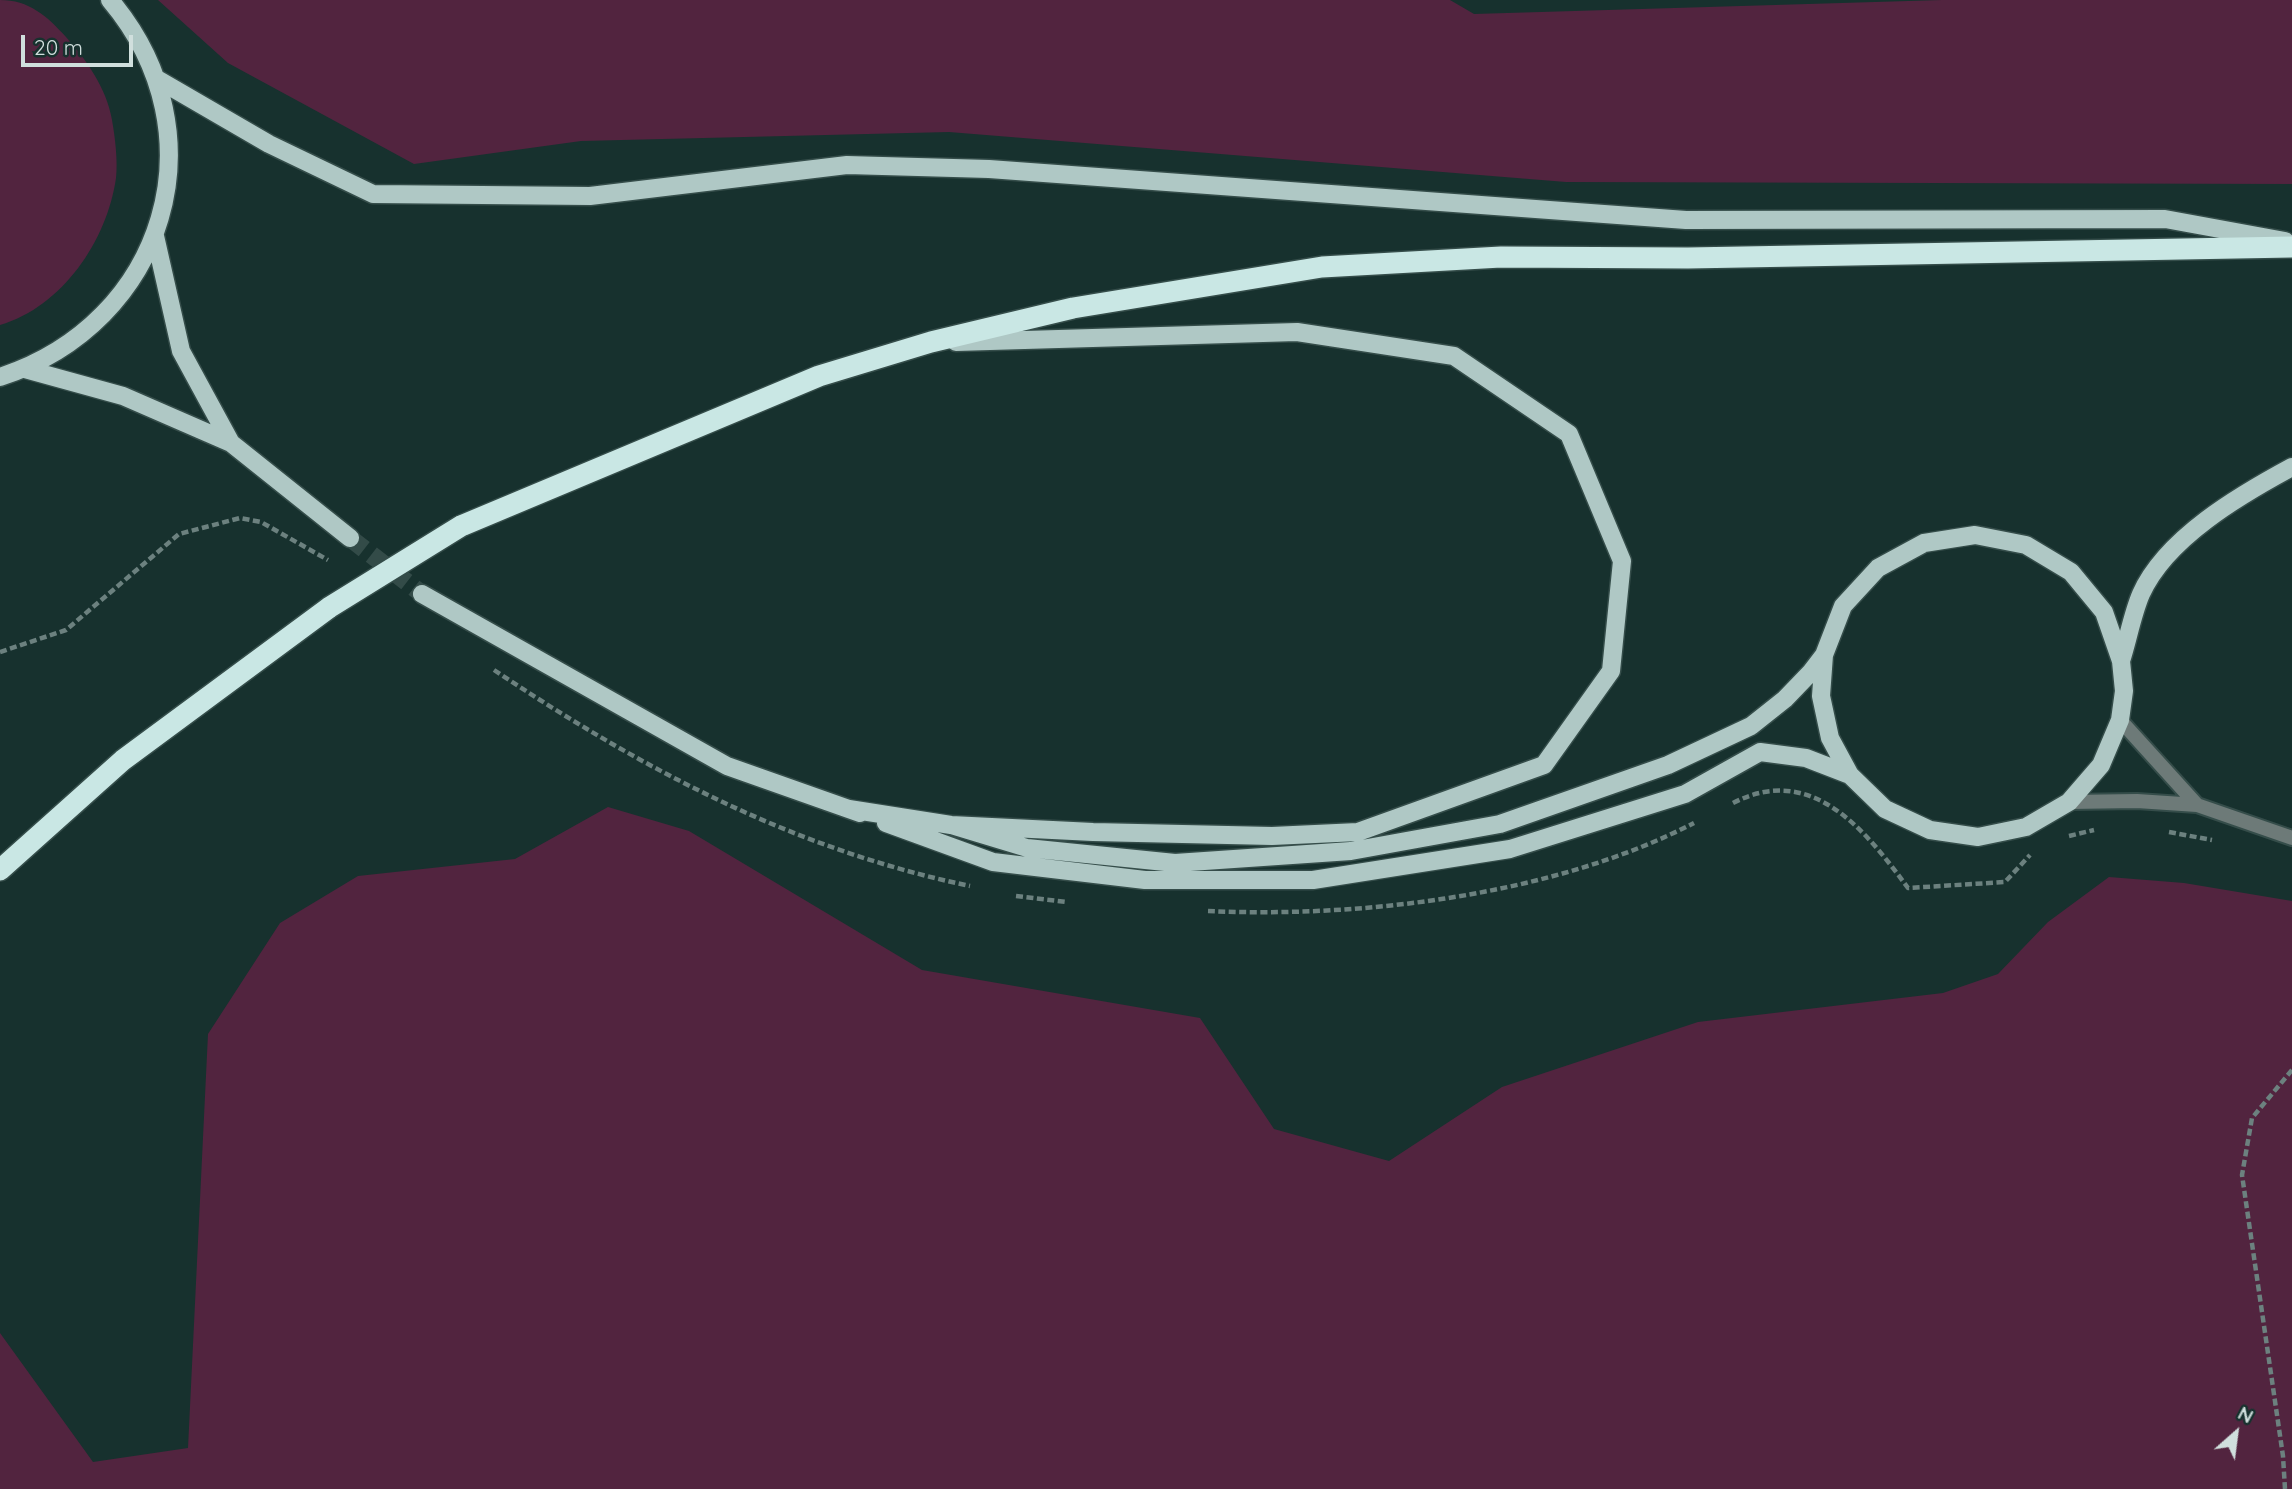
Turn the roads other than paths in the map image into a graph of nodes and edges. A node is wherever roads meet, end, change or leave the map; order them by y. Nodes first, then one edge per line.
1 (110, 0) edge
2 (157, 79) junction
3 (155, 236) junction
4 (2292, 245) edge
5 (931, 342) junction
6 (24, 369) junction
7 (0, 377) edge
8 (231, 443) junction
9 (2292, 467) edge
10 (350, 538) tunnel mouth
11 (422, 594) tunnel mouth
12 (1824, 655) junction
13 (2121, 662) junction
14 (2120, 720) junction
15 (1850, 775) junction
16 (2069, 802) junction
17 (2197, 805) junction
18 (849, 809) junction
19 (951, 825) junction
20 (2292, 838) edge
21 (0, 870) edge

1 - 2 main road
2 - 3 main road
2 - 4 main road
3 - 6 main road
3 - 8 main road
4 - 5 highway
5 - 19 main road
5 - 21 highway, bridge
6 - 7 main road
6 - 8 main road
8 - 10 main road
9 - 13 main road
11 - 18 main road
12 - 13 main road
12 - 15 main road
12 - 19 main road
13 - 14 main road
14 - 16 main road
14 - 17 street
15 - 16 main road
15 - 18 main road
16 - 17 street
17 - 20 street
18 - 19 main road

